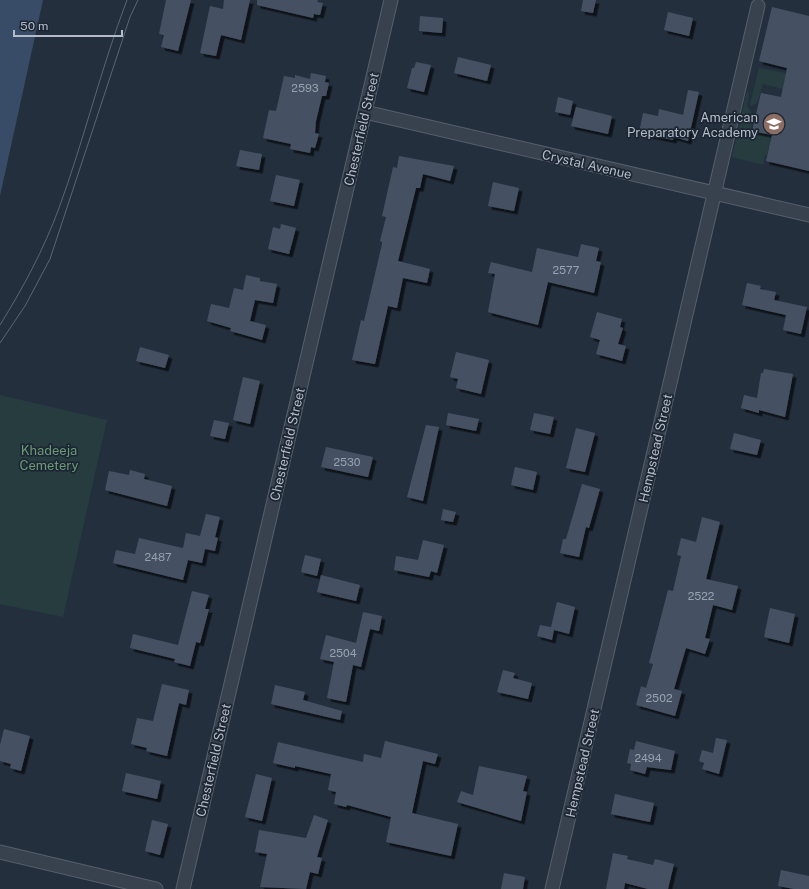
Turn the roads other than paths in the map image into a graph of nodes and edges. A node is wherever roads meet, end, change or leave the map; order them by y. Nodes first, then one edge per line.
1 (391, 0) edge
2 (758, 6) dead end
3 (365, 112) junction
4 (714, 193) junction
5 (809, 215) edge
6 (0, 852) edge
7 (156, 889) edge
8 (183, 889) edge
9 (552, 889) edge

1 - 3 street, Chesterfield Street
2 - 4 street, Hempstead Street
3 - 4 street, Crystal Avenue
3 - 8 street, Chesterfield Street
4 - 5 street, Crystal Avenue
4 - 9 street, Hempstead Street
6 - 7 street

